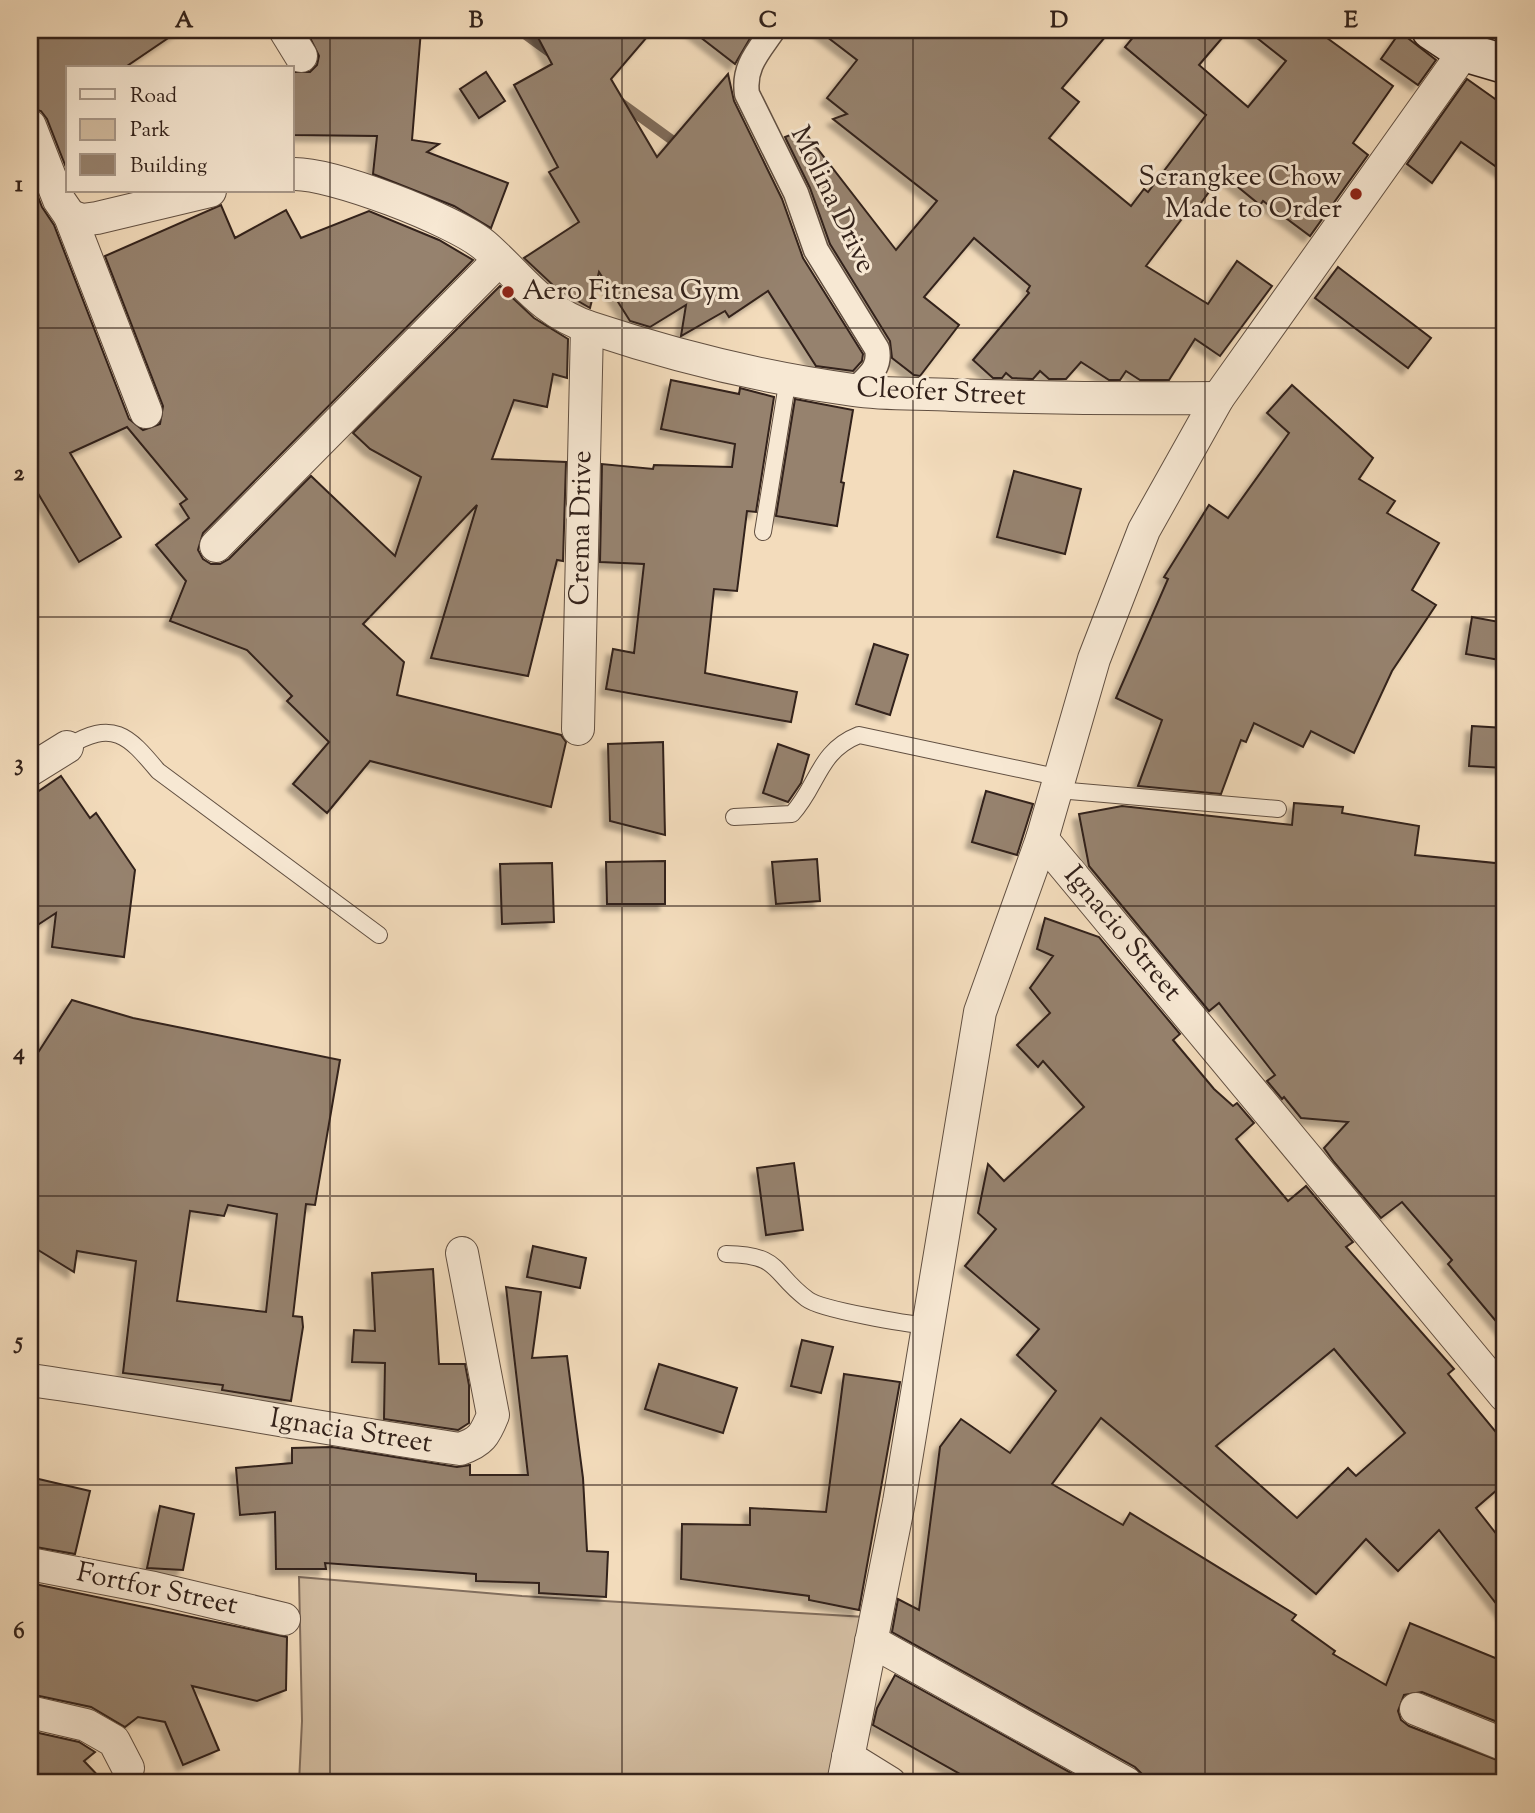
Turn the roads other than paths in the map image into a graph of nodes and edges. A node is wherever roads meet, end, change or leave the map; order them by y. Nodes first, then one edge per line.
1 (773, 30) edge
2 (1432, 30) edge
3 (1464, 52) junction
4 (1505, 64) edge
5 (30, 126) edge
6 (294, 174) edge
7 (206, 192) edge
8 (70, 216) junction
9 (498, 261) junction
10 (586, 327) junction
11 (788, 378) junction
12 (855, 390) junction
13 (1218, 398) junction
14 (146, 412) dead end
15 (763, 532) dead end
16 (216, 547) dead end
17 (578, 729) dead end
18 (67, 747) joint
19 (30, 771) edge
20 (1059, 784) junction
21 (1278, 809) dead end
22 (734, 817) dead end
23 (1042, 839) junction
24 (379, 934) dead end
25 (462, 1253) dead end
26 (726, 1254) dead end
27 (929, 1326) junction
28 (30, 1380) edge
29 (1505, 1396) edge
30 (30, 1564) edge
31 (284, 1619) dead end
32 (871, 1641) junction
33 (1416, 1709) dead end
34 (30, 1712) edge
35 (1505, 1745) edge
36 (128, 1768) dead end
37 (845, 1770) edge
38 (890, 1783) edge
39 (1126, 1783) edge

1 - 12 street, Molina Drive
2 - 3 main road
3 - 4 main road
3 - 13 street
5 - 8 street
6 - 9 street, Cleofer Street
7 - 8 street
8 - 14 street
9 - 10 street, Cleofer Street
9 - 16 street
10 - 11 street, Cleofer Street
10 - 17 street, Crema Drive
11 - 12 street, Cleofer Street
11 - 15 lane
12 - 13 street, Cleofer Street
13 - 20 street, Ignacio Street
18 - 19 street
18 - 24 lane
20 - 21 lane
20 - 22 lane
20 - 23 street, Ignacio Street
23 - 27 street
23 - 29 street, Ignacio Street
25 - 28 street, Ignacia Street
26 - 27 lane
27 - 32 street
30 - 31 street, Fortfor Street
32 - 37 street
32 - 39 street
33 - 35 street
34 - 36 street
37 - 38 street

